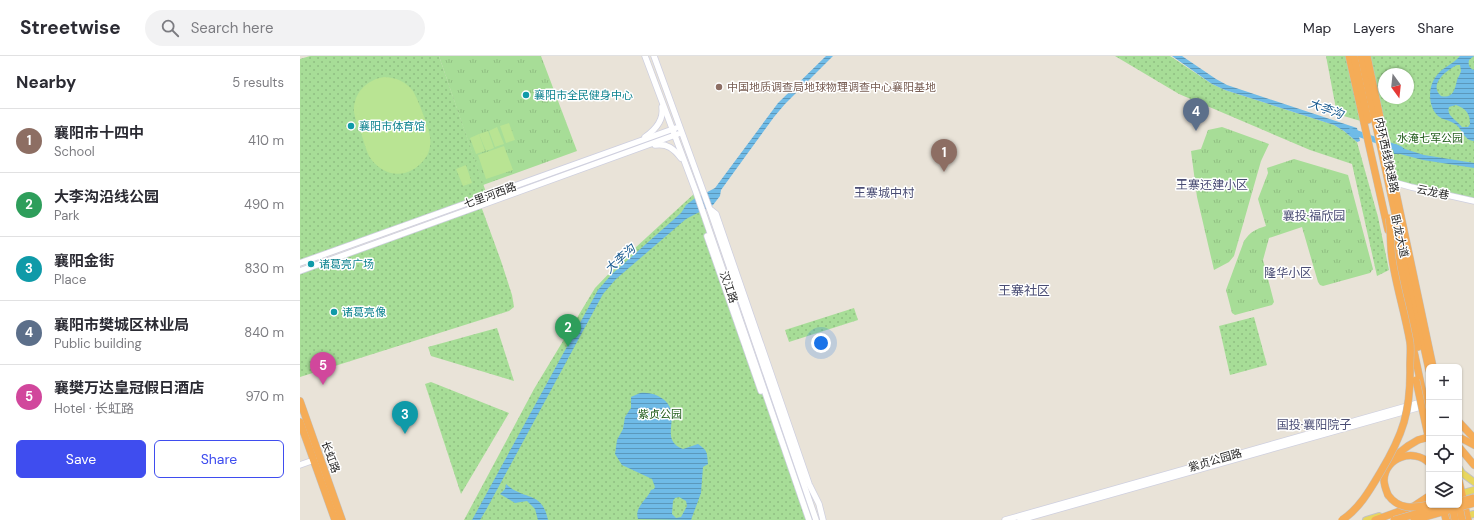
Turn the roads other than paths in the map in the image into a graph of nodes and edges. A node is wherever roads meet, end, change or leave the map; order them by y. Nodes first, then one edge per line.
1 (645, 56) edge
2 (654, 56) edge
3 (1349, 56) edge
4 (1354, 56) edge
5 (1361, 56) edge
6 (1368, 58) edge
7 (660, 96) junction
8 (681, 130) junction
9 (674, 132) junction
10 (639, 141) junction
11 (641, 148) junction
12 (686, 167) junction
13 (1393, 182) junction
14 (1474, 201) edge
15 (712, 211) junction
16 (1392, 218) junction
17 (300, 263) edge
18 (300, 271) edge
19 (1410, 343) junction
20 (1428, 364) edge
21 (1432, 364) edge
22 (1432, 364) edge
23 (1426, 400) edge
24 (1426, 400) edge
25 (300, 401) edge
26 (1426, 404) edge
27 (1426, 404) edge
28 (300, 422) edge
29 (1462, 425) edge
30 (1429, 436) edge
31 (1474, 438) edge
32 (1426, 439) edge
33 (1462, 439) edge
34 (1474, 446) edge
35 (1462, 451) edge
36 (314, 460) junction
37 (1426, 461) edge
38 (300, 465) edge
39 (1474, 465) edge
40 (1462, 471) edge
41 (1474, 482) edge
42 (1372, 485) junction
43 (1474, 490) edge
44 (1462, 496) edge
45 (1462, 497) edge
46 (1474, 497) edge
47 (1426, 498) edge
48 (1462, 502) edge
49 (1426, 504) edge
50 (1426, 504) edge
51 (1474, 504) edge
52 (1414, 506) junction
53 (1436, 508) edge
54 (1444, 508) edge
55 (1448, 508) edge
56 (1453, 508) edge
57 (1461, 508) edge
58 (1468, 517) edge
59 (335, 520) edge
60 (342, 520) edge
61 (809, 520) edge
62 (816, 520) edge
63 (823, 520) edge
64 (1005, 520) edge
65 (1020, 520) edge
66 (1342, 520) edge
67 (1366, 520) edge
68 (1375, 520) edge
69 (1394, 520) edge
70 (1414, 520) edge
71 (1430, 520) edge
72 (1446, 520) edge
73 (1451, 520) edge
74 (1455, 520) edge

1 - 7 street, 汉江路
2 - 8 street, 汉江路
3 - 23 highway, 卧龙大道
4 - 16 highway, 内环西线快速路
5 - 16 highway, 内环西线快速路
6 - 13 highway, 卧龙大道
7 - 9 street, 汉江路
7 - 10 street
8 - 9 street, 七里河西路
8 - 15 street, 汉江路
9 - 10 street, 七里河西路
9 - 11 street, 七里河西路
9 - 12 street, 汉江路
10 - 17 street, 七里河西路
11 - 12 street
11 - 18 street, 七里河西路
12 - 61 street, 汉江路
13 - 14 street, 云龙巷
13 - 22 highway, 卧龙大道
15 - 62 street, 汉江路
15 - 63 street
16 - 19 highway, bridge
16 - 20 highway, 内环西线快速路
16 - 21 highway
16 - 24 highway, 内环西线快速路, bridge
19 - 30 highway, bridge
19 - 42 highway, bridge
25 - 60 highway, 长虹路
26 - 64 street, 紫贞公园路
27 - 65 street, 紫贞公园路
28 - 36 highway, 长虹路
29 - 31 highway
32 - 42 highway, bridge
33 - 34 highway
35 - 39 highway
36 - 38 street
36 - 59 highway, 长虹路
37 - 49 highway, bridge
40 - 41 main road
42 - 66 highway, bridge
43 - 44 main road
45 - 46 highway, bridge
47 - 52 highway
48 - 58 highway
50 - 52 main road
51 - 70 highway, bridge
51 - 71 highway, bridge
52 - 67 main road
52 - 68 highway
53 - 69 highway, bridge
54 - 72 highway, bridge
55 - 73 highway
56 - 74 highway, bridge
57 - 58 highway, bridge
58 - 73 main road

